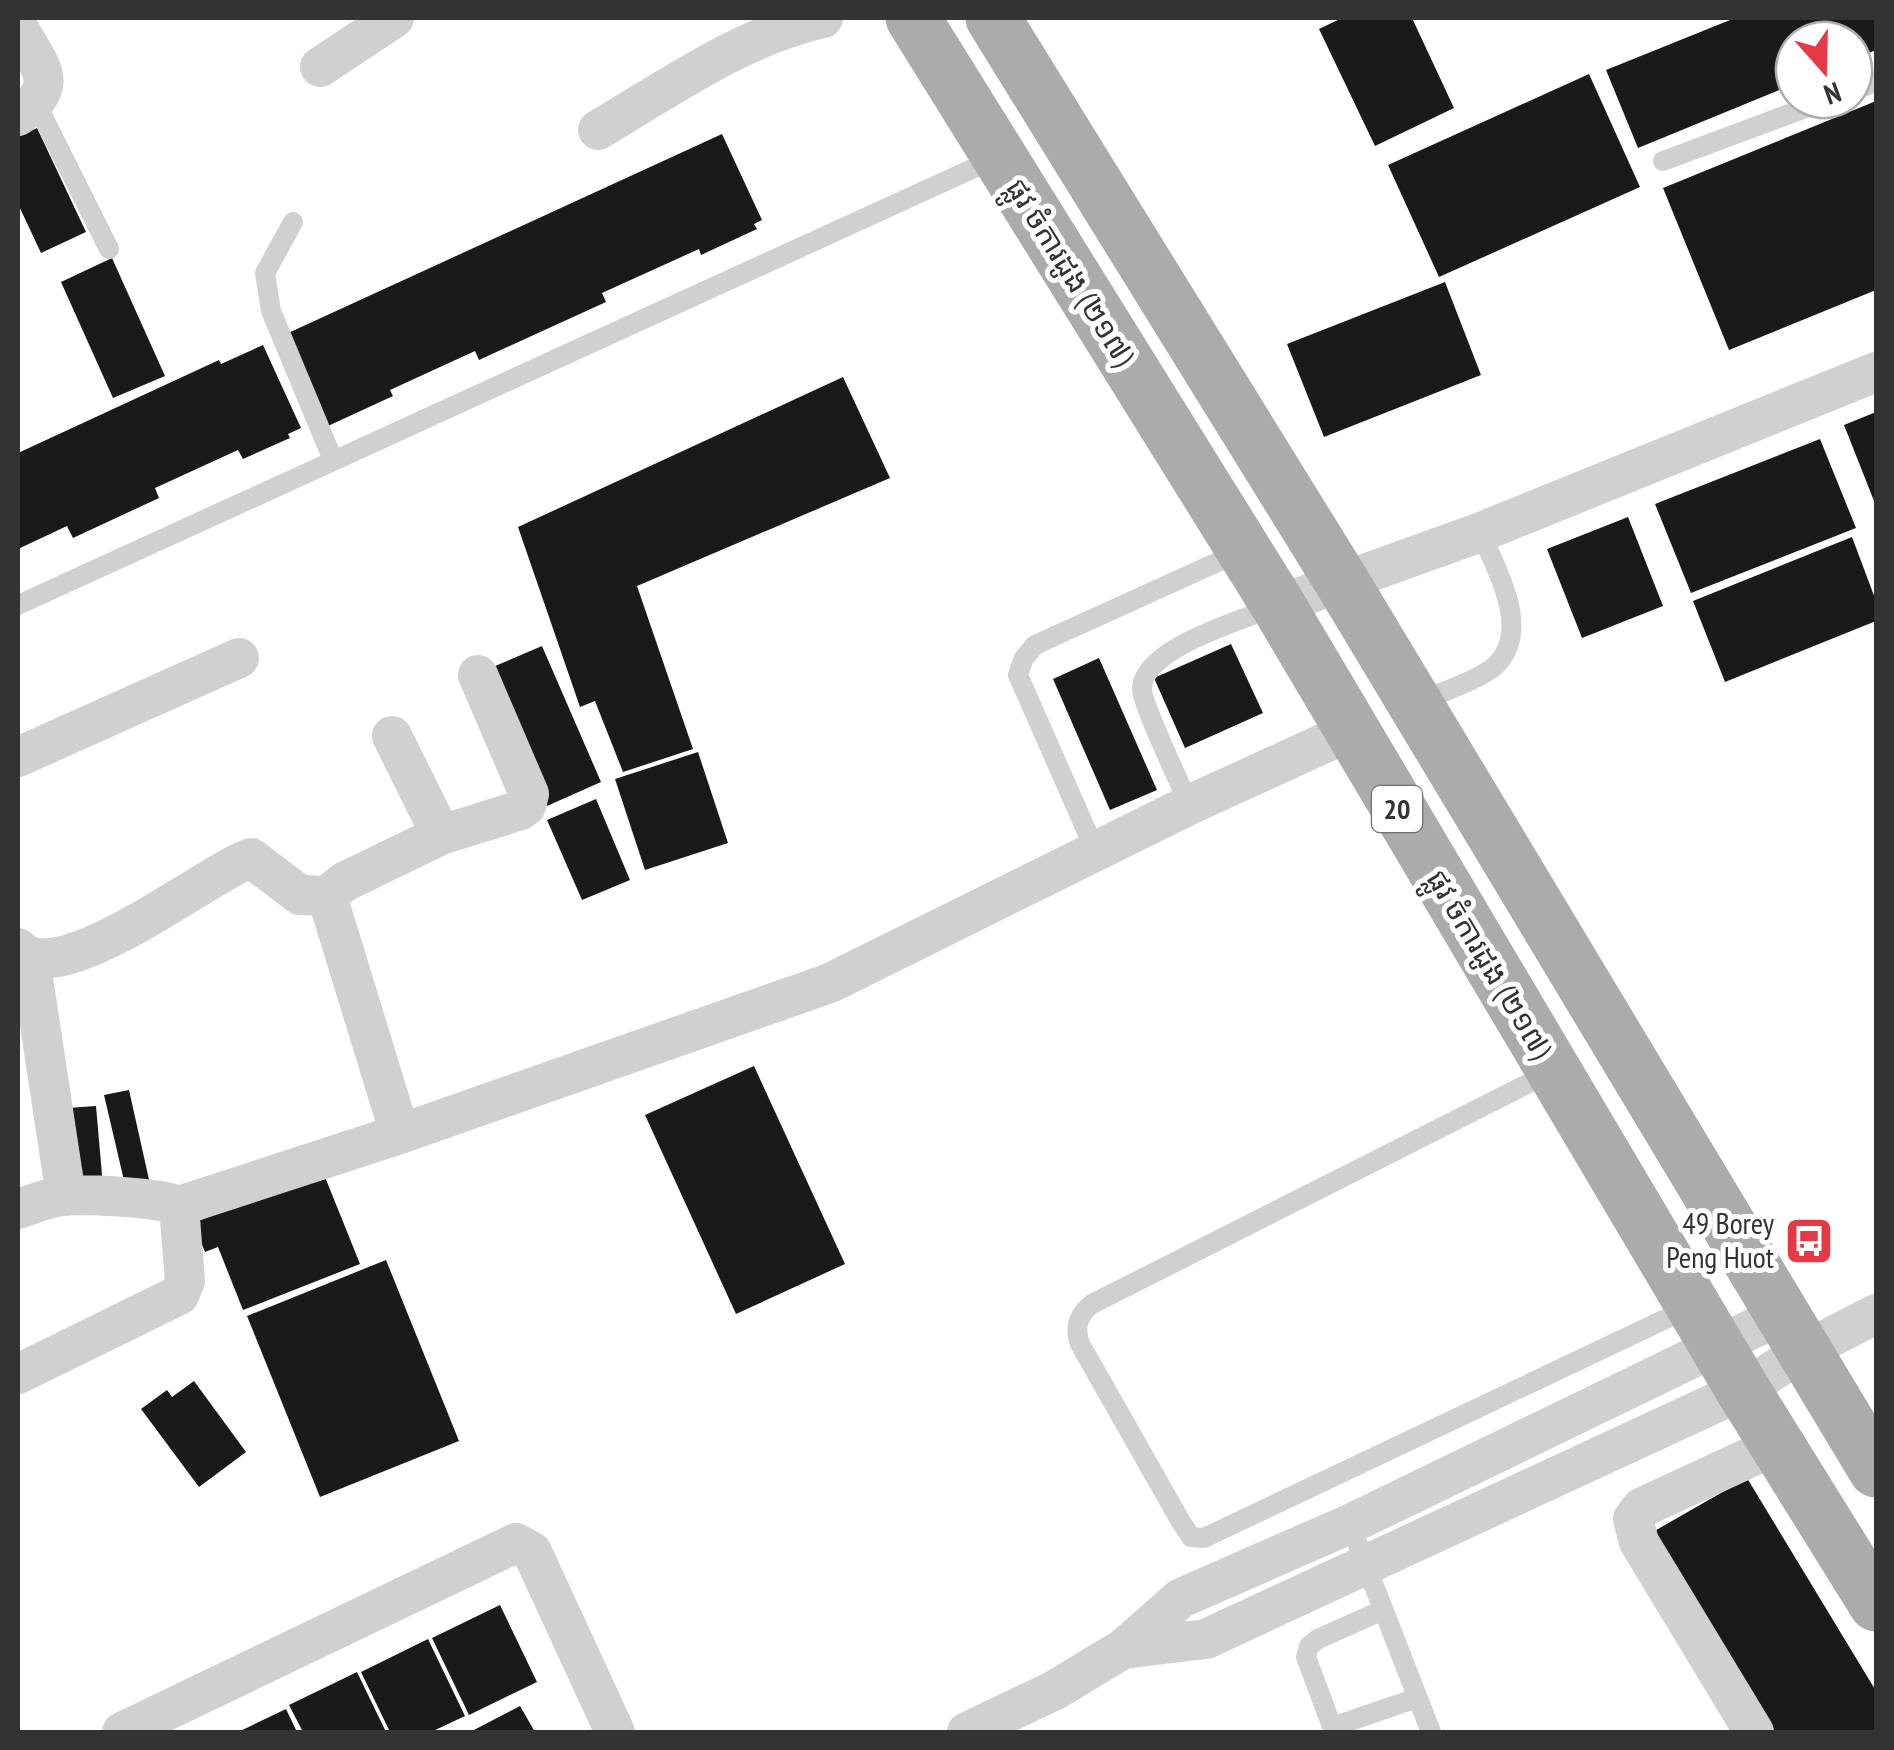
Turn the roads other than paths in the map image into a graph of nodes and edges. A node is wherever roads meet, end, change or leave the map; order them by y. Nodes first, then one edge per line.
1 (394, 18) edge
2 (823, 18) edge
3 (913, 18) edge
4 (993, 18) edge
5 (18, 27) edge
6 (320, 67) dead end
7 (27, 109) edge
8 (1774, 120) edge
9 (598, 130) dead end
10 (998, 157) junction
11 (1663, 161) dead end
12 (293, 222) dead end
13 (108, 248) dead end
14 (1876, 372) edge
15 (334, 460) junction
16 (1481, 532) junction
17 (1244, 550) junction
18 (1342, 582) junction
19 (18, 605) edge
20 (1278, 605) junction
21 (239, 658) dead end
22 (478, 676) dead end
23 (1416, 704) junction
24 (1351, 731) junction
25 (392, 736) dead end
26 (18, 757) edge
27 (1189, 804) junction
28 (440, 835) junction
29 (1096, 850) junction
30 (327, 896) junction
31 (24, 953) edge
32 (1553, 1071) junction
33 (400, 1134) junction
34 (66, 1196) junction
35 (179, 1206) junction
36 (18, 1209) edge
37 (1876, 1314) edge
38 (1793, 1333) junction
39 (1719, 1347) junction
40 (18, 1374) edge
41 (1779, 1444) junction
42 (1876, 1470) edge
43 (1350, 1524) junction
44 (1367, 1565) junction
45 (1876, 1604) edge
46 (1384, 1610) junction
47 (1123, 1648) junction
48 (1417, 1698) junction
49 (1333, 1730) edge
50 (122, 1732) edge
51 (615, 1732) edge
52 (967, 1732) edge
53 (1431, 1732) edge
54 (1754, 1732) edge

1 - 6 street
2 - 9 street
3 - 10 main road, ផ្លូវ ចំការដូង (២១៧) / 20
4 - 18 main road, 20
5 - 7 street
7 - 13 lane
8 - 11 lane
10 - 15 lane
10 - 17 main road, ផ្លូវ ចំការដូង (២១៧) / 20
12 - 15 lane
14 - 16 street
15 - 19 lane
16 - 18 street
16 - 23 lane
17 - 20 main road, ផ្លូវ ចំការដូង (២១៧) / 20
17 - 29 lane
18 - 20 street
18 - 23 main road, 20
20 - 24 main road, ផ្លូវ ចំការដូង (២១៧) / 20
20 - 27 lane
21 - 26 street
22 - 28 street
23 - 38 main road, 20
24 - 27 street
24 - 32 main road, ផ្លូវ ចំការដូង (២១៧) / 20
25 - 28 street
27 - 29 street
28 - 30 street
29 - 33 street
30 - 31 street
30 - 33 street
31 - 34 street
32 - 39 main road, ផ្លូវ ចំការដូង (២១៧) / 20
32 - 39 lane
33 - 35 street
34 - 35 street
34 - 36 street
35 - 40 street
37 - 38 street
38 - 39 street
38 - 42 main road, 20
39 - 41 main road, ផ្លូវ ចំការដូង (២១៧) / 20
39 - 43 street
39 - 44 street
41 - 45 main road, ផ្លូវ ចំការដូង (២១៧) / 20
41 - 54 street
43 - 44 lane
43 - 47 street
44 - 46 lane
44 - 47 street
46 - 48 lane
46 - 49 lane
47 - 52 street
48 - 49 lane
48 - 53 lane
50 - 51 street

